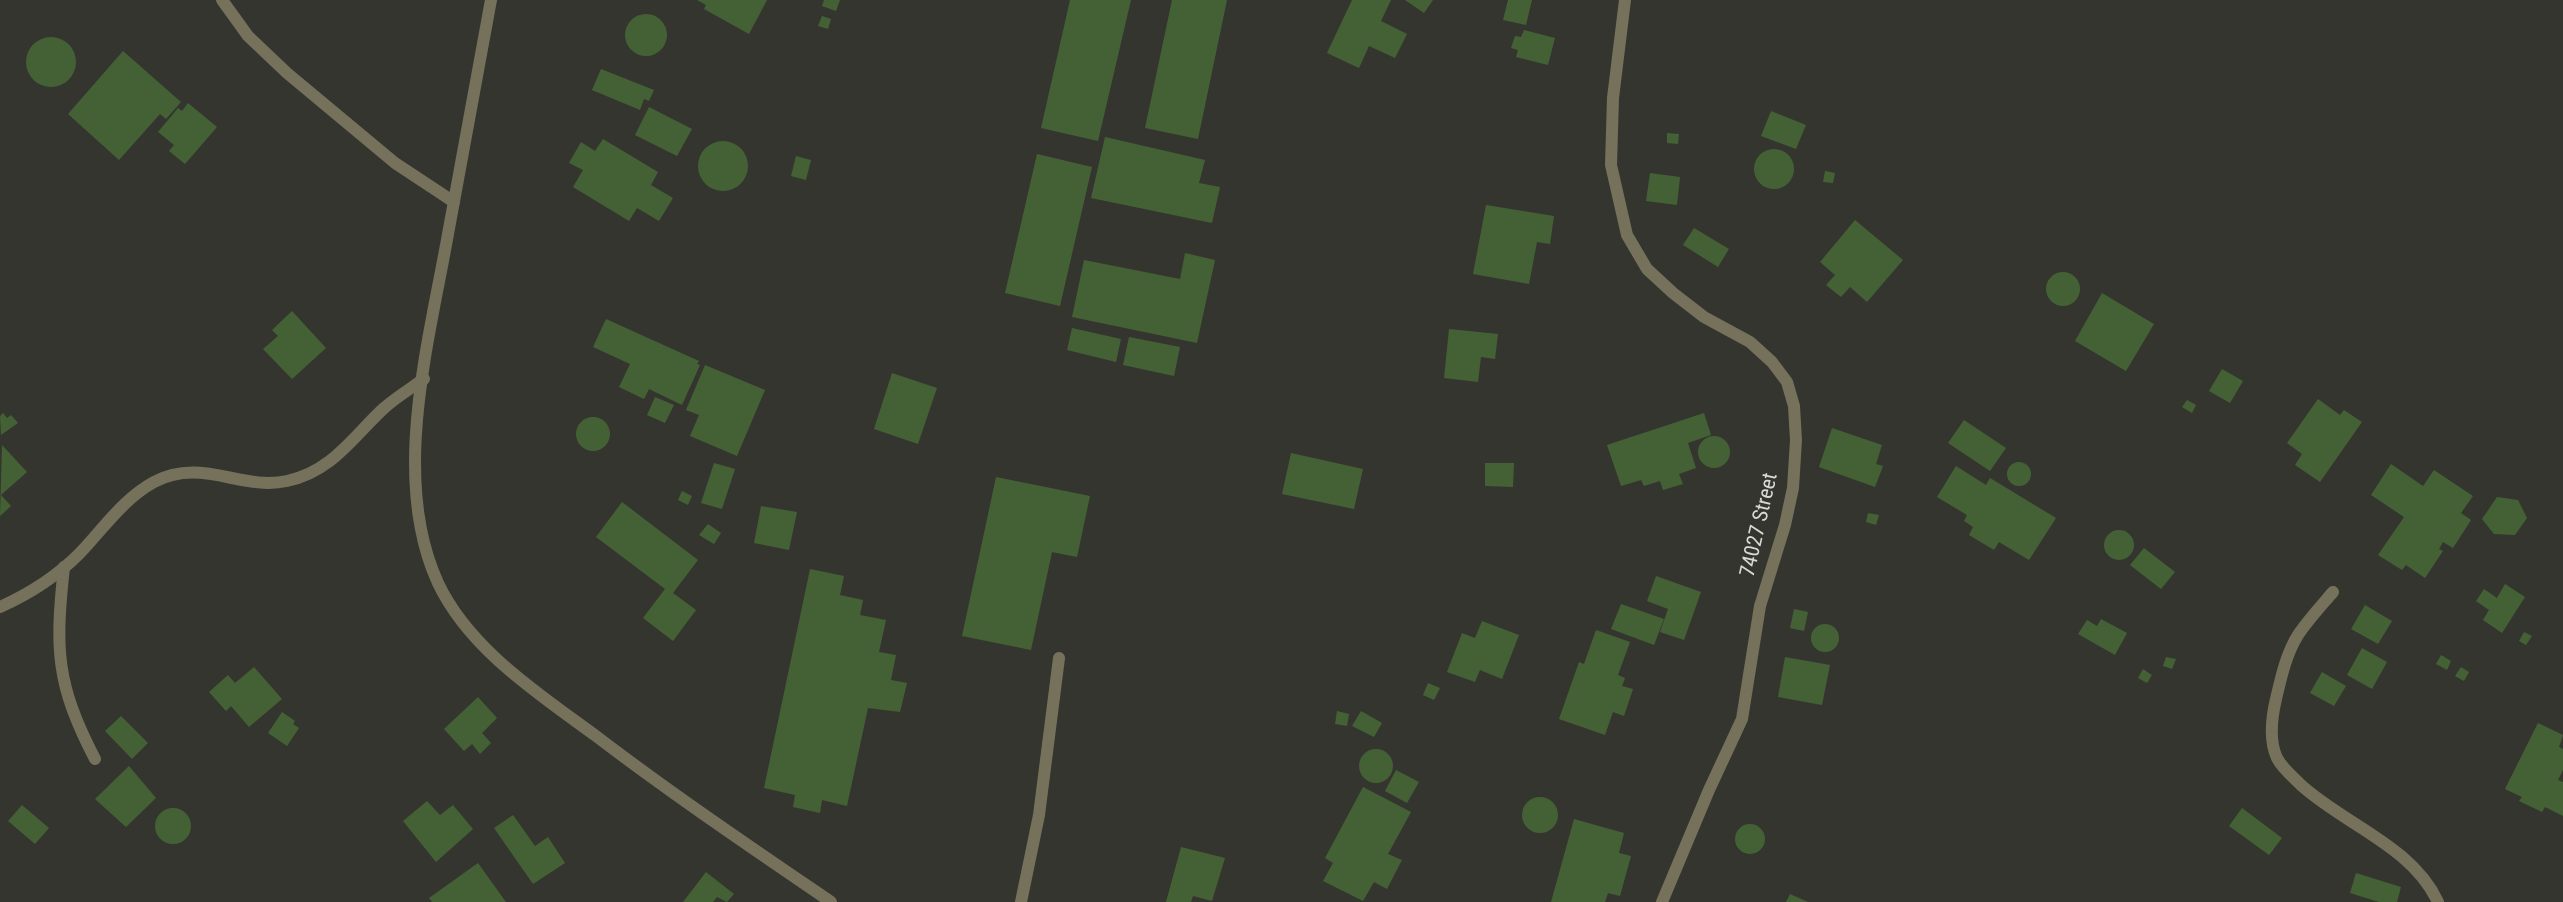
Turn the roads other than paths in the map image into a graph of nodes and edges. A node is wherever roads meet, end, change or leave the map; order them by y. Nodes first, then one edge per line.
1 (222, 0) edge
2 (491, 0) edge
3 (1625, 0) edge
4 (454, 202) junction
5 (423, 379) junction
6 (64, 567) junction
7 (2333, 592) dead end
8 (0, 607) edge
9 (1059, 658) dead end
10 (95, 759) dead end
11 (831, 902) edge
12 (1021, 902) edge
13 (1662, 902) edge
14 (2438, 902) edge

1 - 4 street
2 - 4 street
3 - 13 street, 74027 Street
4 - 5 street
5 - 6 street
5 - 11 street
6 - 8 street
6 - 10 street
7 - 14 street
9 - 12 street

